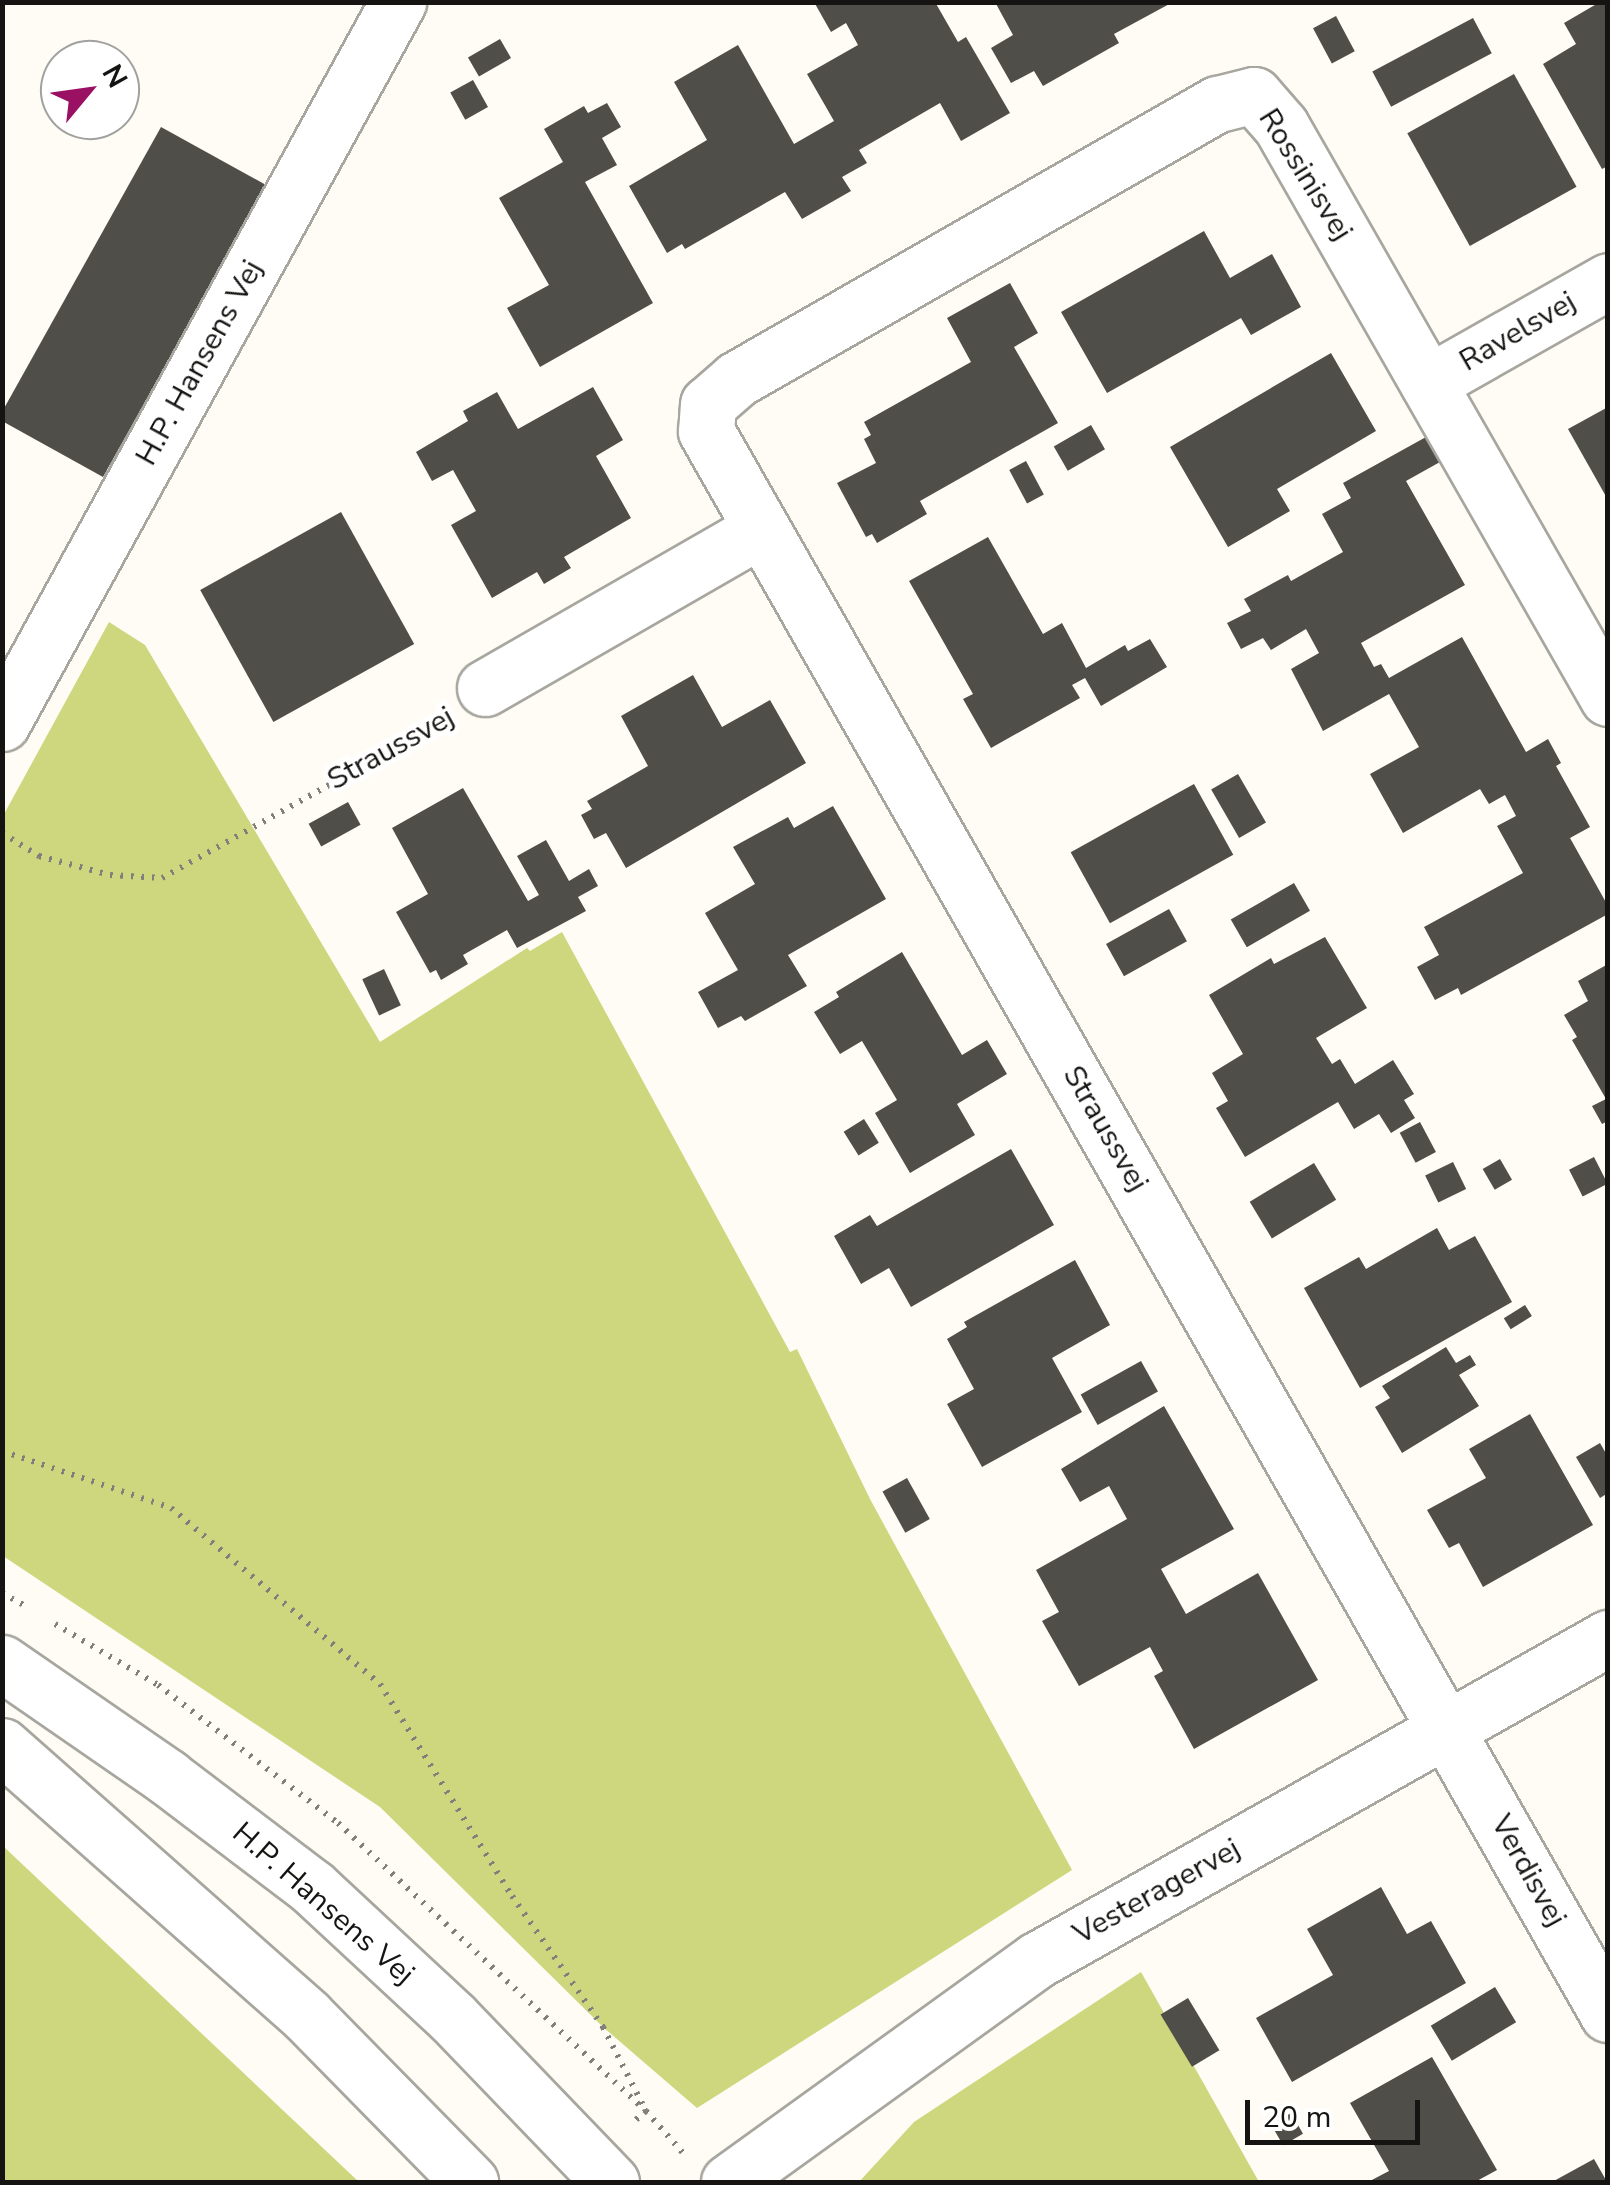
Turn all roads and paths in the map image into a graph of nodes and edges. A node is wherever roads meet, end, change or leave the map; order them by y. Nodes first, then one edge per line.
1 (398, 2) edge
2 (1608, 280) edge
3 (1428, 384) junction
4 (708, 404) joint
5 (762, 529) junction
6 (484, 688) joint
7 (1608, 698) edge
8 (2, 723) edge
9 (2, 833) edge
10 (2, 1451) edge
11 (1608, 1638) edge
12 (2, 1664) edge
13 (1448, 1728) junction
14 (2, 1746) edge
15 (1608, 2014) edge
16 (646, 2111) dead end
17 (470, 2182) edge
18 (611, 2182) edge
19 (729, 2182) edge

1 - 8 street, H.P. Hansens Vej
2 - 3 street, Ravelsvej
3 - 4 street, Rossinisvej
3 - 7 street, Rossinisvej
4 - 5 street, Straussvej
5 - 6 street, Straussvej
5 - 13 street, Straussvej
6 - 9 path, Straussvej
10 - 16 path
11 - 13 street, Vesteragervej
12 - 18 street, H.P. Hansens Vej
13 - 15 street, Verdisvej
13 - 19 street, Vesteragervej
14 - 17 street

